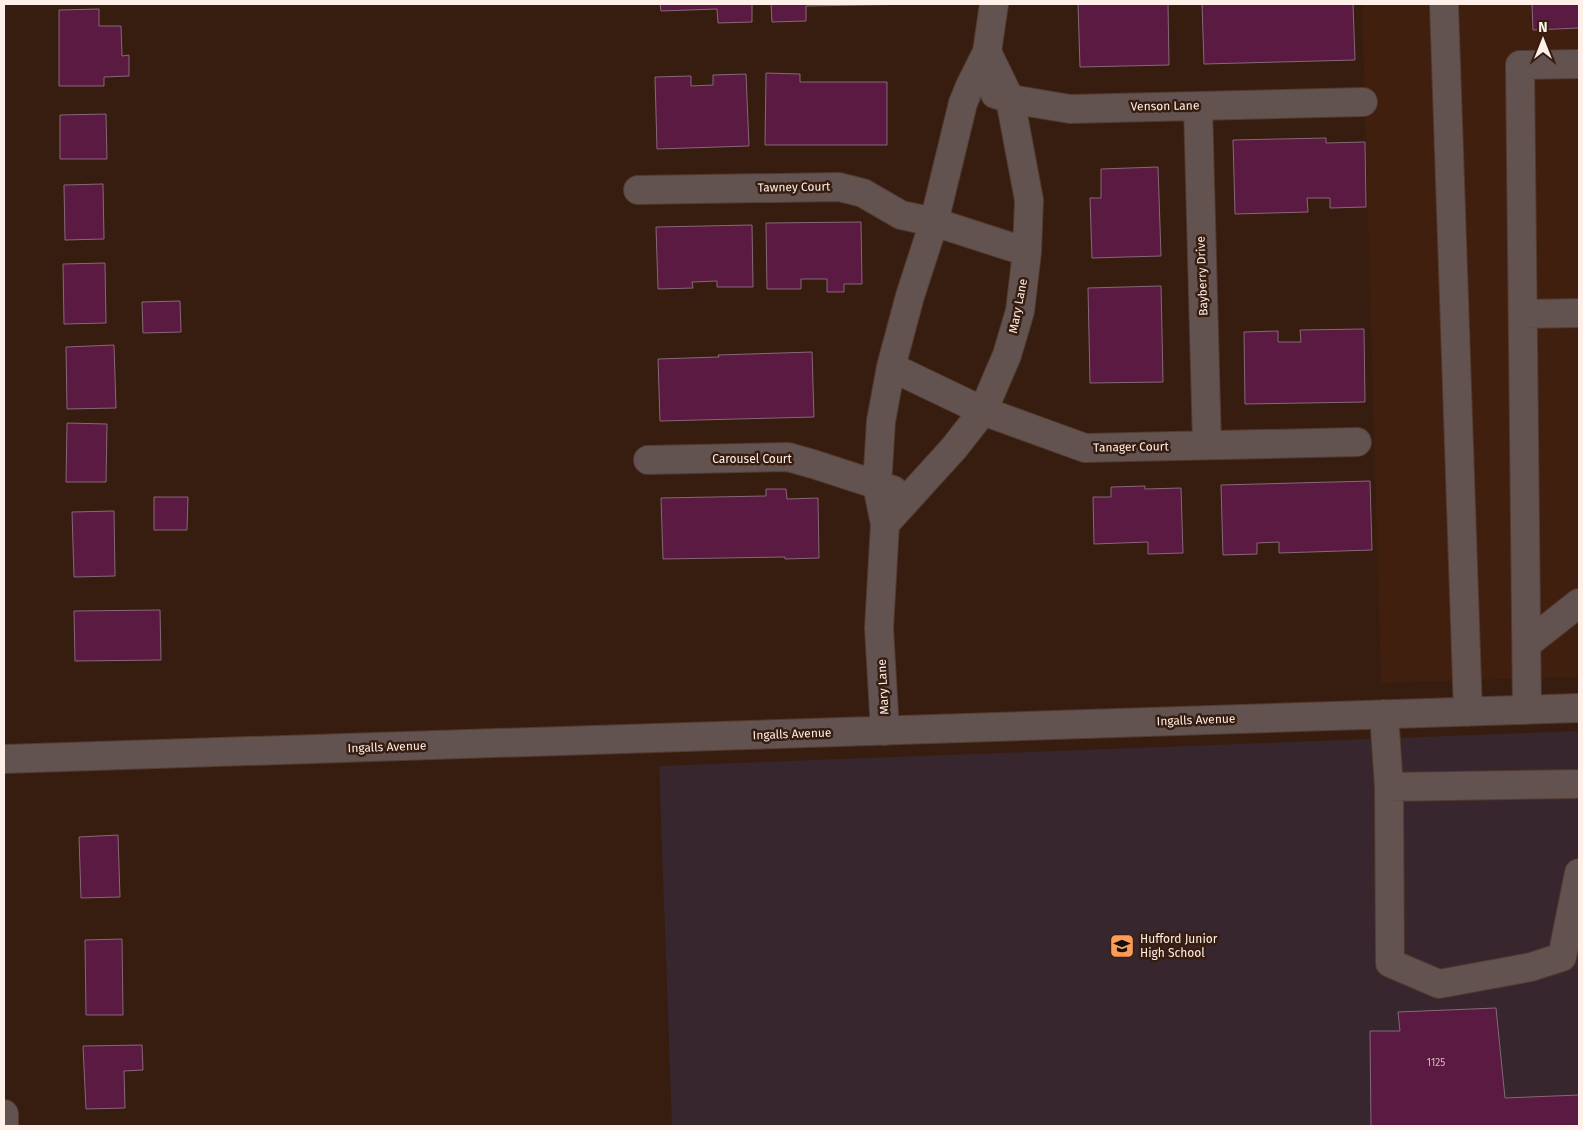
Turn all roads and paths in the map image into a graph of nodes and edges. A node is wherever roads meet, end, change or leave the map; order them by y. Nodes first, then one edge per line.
1 (994, 4) edge
2 (1444, 4) edge
3 (987, 52) junction
4 (1579, 64) edge
5 (970, 86) junction
6 (1010, 99) junction
7 (1364, 102) dead end
8 (1198, 106) junction
9 (638, 190) dead end
10 (934, 222) junction
11 (1027, 252) junction
12 (1579, 313) edge
13 (1522, 314) junction
14 (891, 367) junction
15 (983, 411) junction
16 (1357, 442) dead end
17 (1207, 445) junction
18 (648, 460) dead end
19 (877, 485) junction
20 (911, 496) junction
21 (885, 524) junction
22 (1579, 603) edge
23 (1526, 644) junction
24 (1579, 708) edge
25 (1527, 710) junction
26 (1468, 712) junction
27 (1384, 714) junction
28 (885, 731) junction
29 (4, 759) edge
30 (1579, 784) edge
31 (1389, 787) junction
32 (1579, 874) edge
33 (4, 1114) edge
34 (4, 1126) edge

1 - 3 street, Mary Lane
2 - 26 street
3 - 5 street, Mary Lane
3 - 6 street, Mary Lane
4 - 13 street
5 - 6 street, Venson Lane
5 - 10 street, Mary Lane
6 - 8 street, Venson Lane
6 - 11 street, Mary Lane
7 - 8 street, Venson Lane
8 - 17 street, Bayberry Drive
9 - 10 street, Tawney Court
10 - 11 street, Tawney Court
10 - 14 street, Mary Lane
11 - 15 street, Mary Lane
12 - 13 street
13 - 23 street
14 - 15 street, Tanager Court
14 - 19 street, Mary Lane
15 - 17 street, Tanager Court
15 - 20 street, Mary Lane
16 - 17 street, Tanager Court
18 - 19 street, Carousel Court
19 - 20 street, Carousel Court
19 - 21 street, Mary Lane
20 - 21 street, Mary Lane
21 - 28 street, Mary Lane
22 - 23 street
23 - 25 street
24 - 25 street, Ingalls Avenue
25 - 26 street, Ingalls Avenue
26 - 27 street, Ingalls Avenue
27 - 28 street, Ingalls Avenue
27 - 31 street
28 - 29 street, Ingalls Avenue
30 - 31 street
31 - 32 street
33 - 34 street

